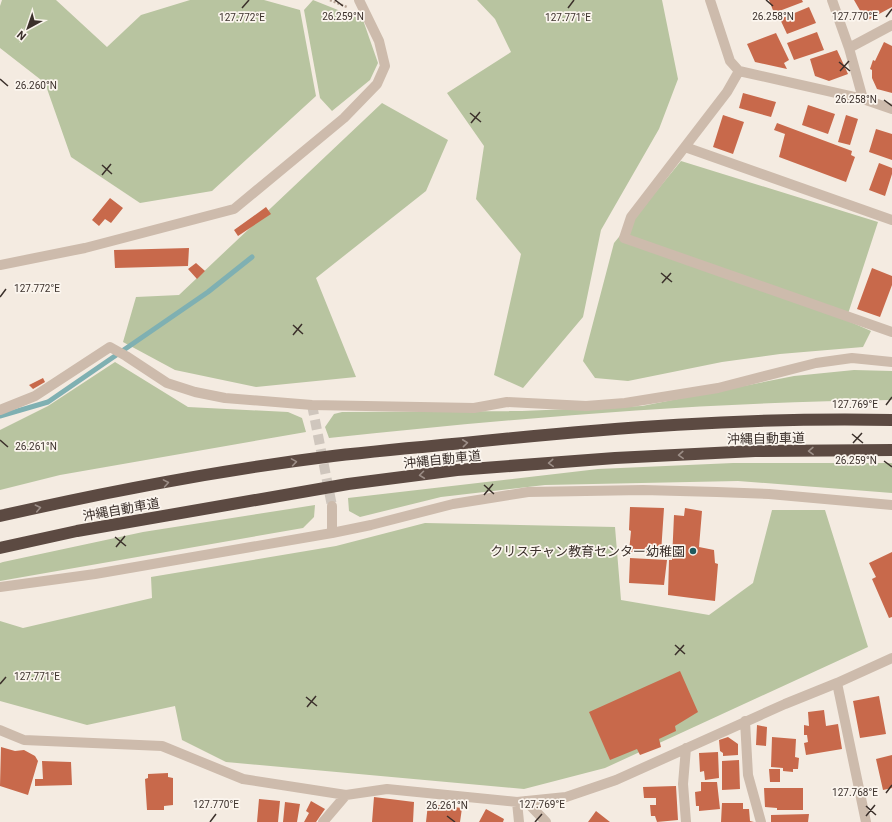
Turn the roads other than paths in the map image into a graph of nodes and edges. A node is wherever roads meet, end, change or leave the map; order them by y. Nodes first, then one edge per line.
1 (359, 0) edge
2 (710, 0) edge
3 (832, 0) edge
4 (890, 27) edge
5 (849, 48) junction
6 (739, 71) junction
7 (863, 99) junction
8 (892, 109) edge
9 (685, 147) junction
10 (892, 220) edge
11 (0, 265) edge
12 (892, 332) edge
13 (892, 362) edge
14 (0, 410) edge
15 (892, 420) edge
16 (892, 450) edge
17 (892, 505) edge
18 (332, 506) tunnel mouth
19 (0, 516) edge
20 (332, 533) junction
21 (0, 548) edge
22 (0, 587) edge
23 (892, 658) edge
24 (837, 684) junction
25 (745, 721) junction
26 (0, 730) edge
27 (686, 748) junction
28 (346, 795) junction
29 (521, 802) junction
30 (323, 822) edge
31 (519, 822) edge
32 (546, 822) edge
33 (686, 822) edge
34 (761, 822) edge
35 (866, 822) edge

1 - 11 street
2 - 6 street
3 - 5 street
4 - 5 street
5 - 7 street
6 - 7 street
6 - 9 street
7 - 8 street
9 - 10 street
9 - 12 street
13 - 14 street
19 -> 15 highway, 沖縄自動車道
16 -> 21 highway, 沖縄自動車道
17 - 20 street
18 - 20 street
20 - 22 street
23 - 24 street
24 - 25 street
24 - 35 street
25 - 27 street
25 - 34 street
26 - 28 street
27 - 29 street
27 - 33 street
28 - 29 street
28 - 30 street
29 - 31 street
29 - 32 street

